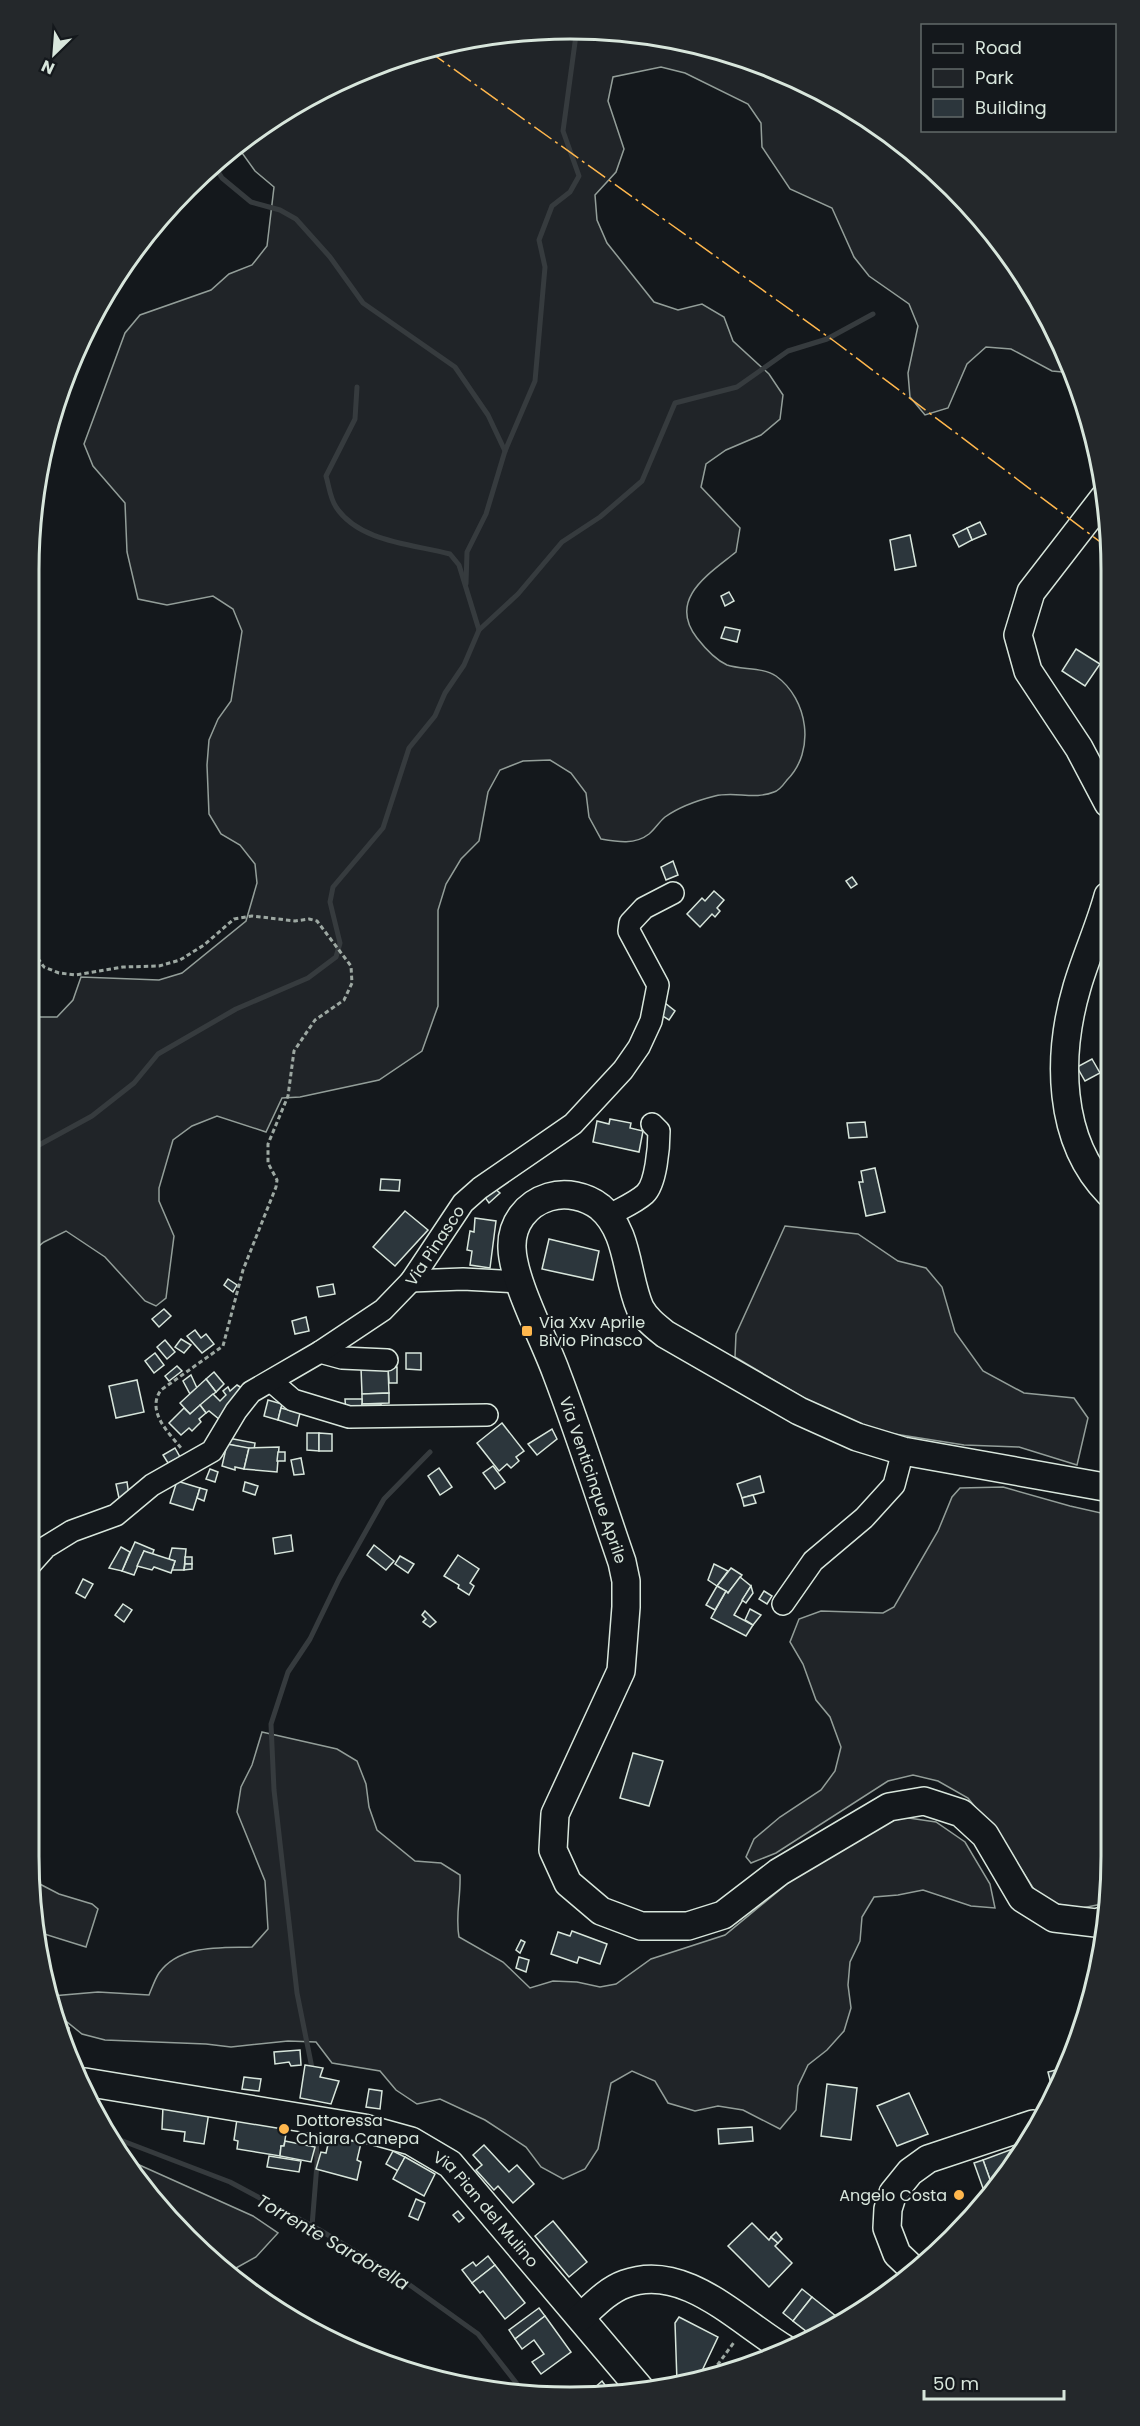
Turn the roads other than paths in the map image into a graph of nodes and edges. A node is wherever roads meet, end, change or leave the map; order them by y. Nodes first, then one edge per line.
1 (1097, 507) edge
2 (1101, 790) edge
3 (673, 893) dead end
4 (1101, 915) edge
5 (652, 1125) dead end
6 (1101, 1184) edge
7 (608, 1216) junction
8 (411, 1281) junction
9 (520, 1282) junction
10 (320, 1352) junction
11 (387, 1360) dead end
12 (271, 1381) junction
13 (487, 1414) dead end
14 (903, 1450) junction
15 (1101, 1486) edge
16 (39, 1554) edge
17 (783, 1604) dead end
18 (1096, 1923) edge
19 (90, 2083) edge
20 (1028, 2125) edge
21 (908, 2265) edge
22 (580, 2317) junction
23 (778, 2344) edge
24 (635, 2382) edge

1 - 2 main road
3 - 8 street, Via Pinasco
4 - 6 main road
5 - 7 street
7 - 9 main road, Via Venticinque Aprile
7 - 14 main road, Via Venticinque Aprile
8 - 9 street
8 - 10 street, Via Pinasco
9 - 18 main road, Via Venticinque Aprile
10 - 11 street
10 - 12 street, Via Pinasco
12 - 13 street
12 - 16 street, Via Pinasco
14 - 15 main road, Via Venticinque Aprile
14 - 17 street
19 - 22 main road, Via Pian del Mulino
20 - 21 main road
22 - 23 main road
22 - 24 main road, Via Pian del Mulino

